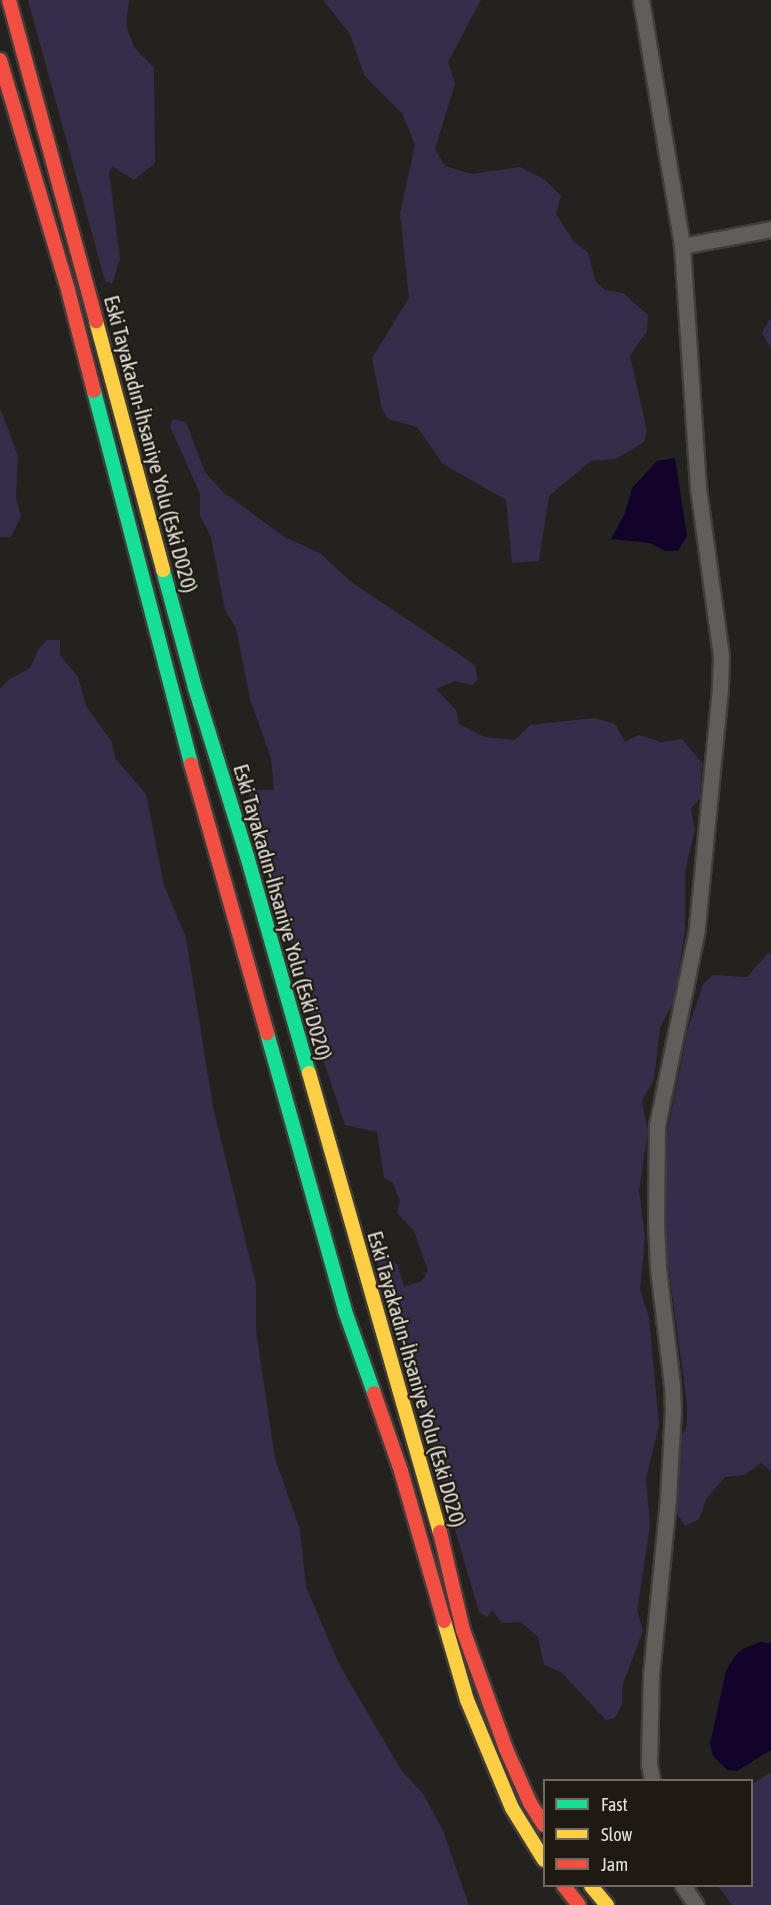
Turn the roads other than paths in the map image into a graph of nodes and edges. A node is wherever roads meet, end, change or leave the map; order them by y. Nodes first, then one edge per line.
1 (9, 0) edge
2 (641, 0) edge
3 (0, 60) edge
4 (771, 228) edge
5 (682, 246) junction
6 (652, 1779) edge
7 (543, 1823) edge
8 (543, 1858) edge
9 (565, 1887) edge
10 (592, 1887) edge
11 (684, 1887) edge
12 (579, 1905) edge
13 (607, 1905) edge
14 (696, 1905) edge

1 - 7 main road, Eski Tayakadın-İhsaniye Yolu (Eski D020)
2 - 5 street
3 - 8 main road, Eski Tayakadın-İhsaniye Yolu (Eski D020)
4 - 5 street
5 - 6 street
9 - 12 main road
10 - 13 main road
11 - 14 street

